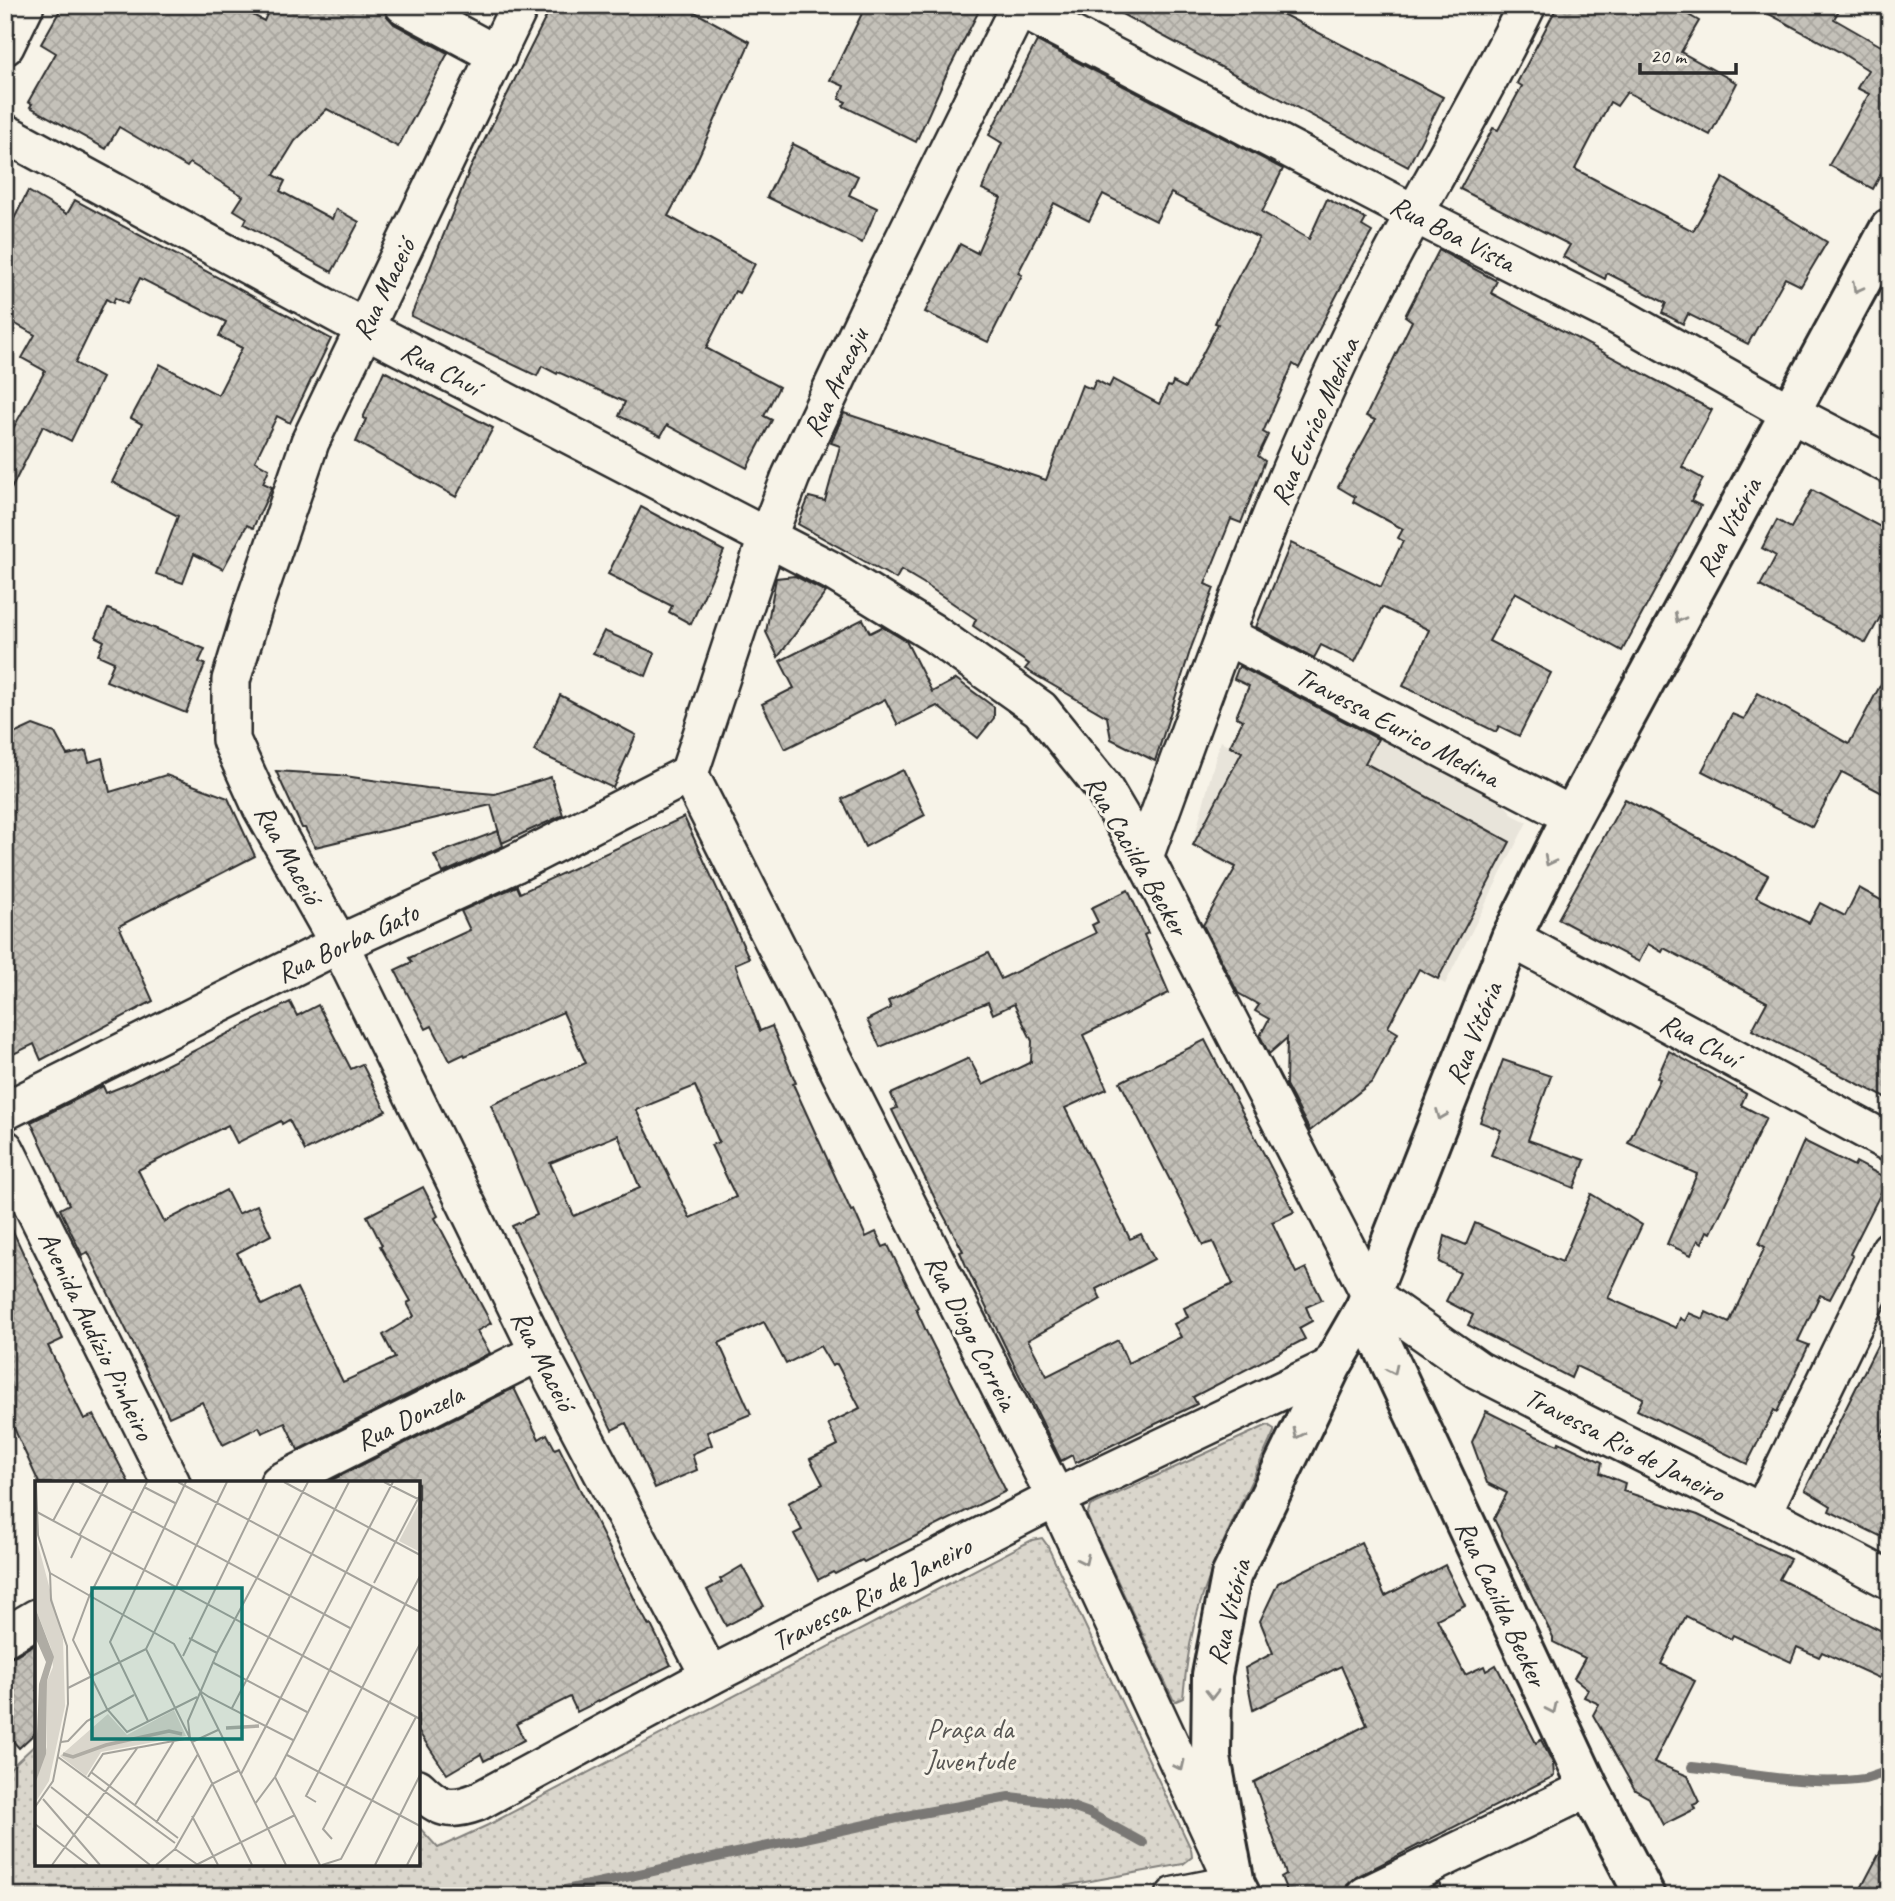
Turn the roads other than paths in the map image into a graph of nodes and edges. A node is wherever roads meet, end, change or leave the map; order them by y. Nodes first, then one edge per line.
1 (25, 5) edge
2 (404, 5) edge
3 (520, 5) edge
4 (1527, 5) edge
5 (1018, 6) edge
6 (5, 46) edge
7 (497, 55) junction
8 (5, 133) edge
9 (1415, 214) junction
10 (1890, 228) edge
11 (364, 328) junction
12 (1790, 413) junction
13 (1890, 465) edge
14 (768, 538) junction
15 (1224, 635) junction
16 (689, 774) junction
17 (1572, 816) junction
18 (1144, 857) junction
19 (1511, 938) junction
20 (340, 944) junction
21 (5, 1111) edge
22 (1890, 1143) edge
23 (5, 1149) edge
24 (1890, 1250) edge
25 (1367, 1301) junction
26 (539, 1352) junction
27 (1331, 1367) junction
28 (170, 1481) edge
29 (283, 1481) edge
30 (1055, 1498) junction
31 (1762, 1513) junction
32 (1890, 1580) edge
33 (35, 1619) edge
34 (5, 1637) edge
35 (710, 1676) junction
36 (1589, 1788) junction
37 (420, 1790) edge
38 (1238, 1890) edge
39 (1175, 1896) edge
40 (1366, 1896) edge
41 (1645, 1896) edge

1 - 6 street
2 - 7 street
3 - 7 street, Rua Maceió
4 - 9 street, Rua Euríco Medina
5 - 9 street, Rua Boa Vista
5 - 14 street, Rua Aracaju
7 - 11 street, Rua Maceió
8 - 11 street, Rua Chuí
9 - 12 street, Rua Boa Vista
9 - 15 street, Rua Euríco Medina
10 -> 12 main road, Rua Vitória
11 - 14 street, Rua Chuí
11 - 20 street, Rua Maceió
12 - 13 street, Rua Boa Vista
12 -> 17 main road, Rua Vitória
14 - 16 street, Rua Aracaju
14 - 18 street, Rua Cacilda Becker
15 - 17 street, Travessa Eurico Medina
15 - 18 street, Rua Euríco Medina
16 - 20 street, Rua Borba Gato
16 - 30 street, Rua Diogo Correia
17 -> 19 main road, Rua Vitória
18 - 25 street, Rua Cacilda Becker
19 - 22 street, Rua Chuí
19 -> 25 main road, Rua Vitória
20 - 21 street, Rua Borba Gato
20 - 26 street, Rua Maceió
23 - 28 street, Avenida Audízio Pinheiro
24 - 31 street
25 - 27 main road, Rua Vitória
25 - 31 street, Travessa Rio de Janeiro
25 -> 36 main road, Rua Cacilda Becker
26 - 29 street, Rua Donzela
26 - 35 street, Rua Maceió
27 - 30 street, Travessa Rio de Janeiro
27 -> 38 main road, Rua Vitória
30 - 35 street, Travessa Rio de Janeiro
30 -> 38 street, Rua Diogo Correia
31 - 32 street, Travessa Rio de Janeiro
33 - 34 street
35 - 37 street, Travessa Rio de Janeiro
36 - 40 street
36 - 41 main road, Rua Cacilda Becker
38 - 39 street

